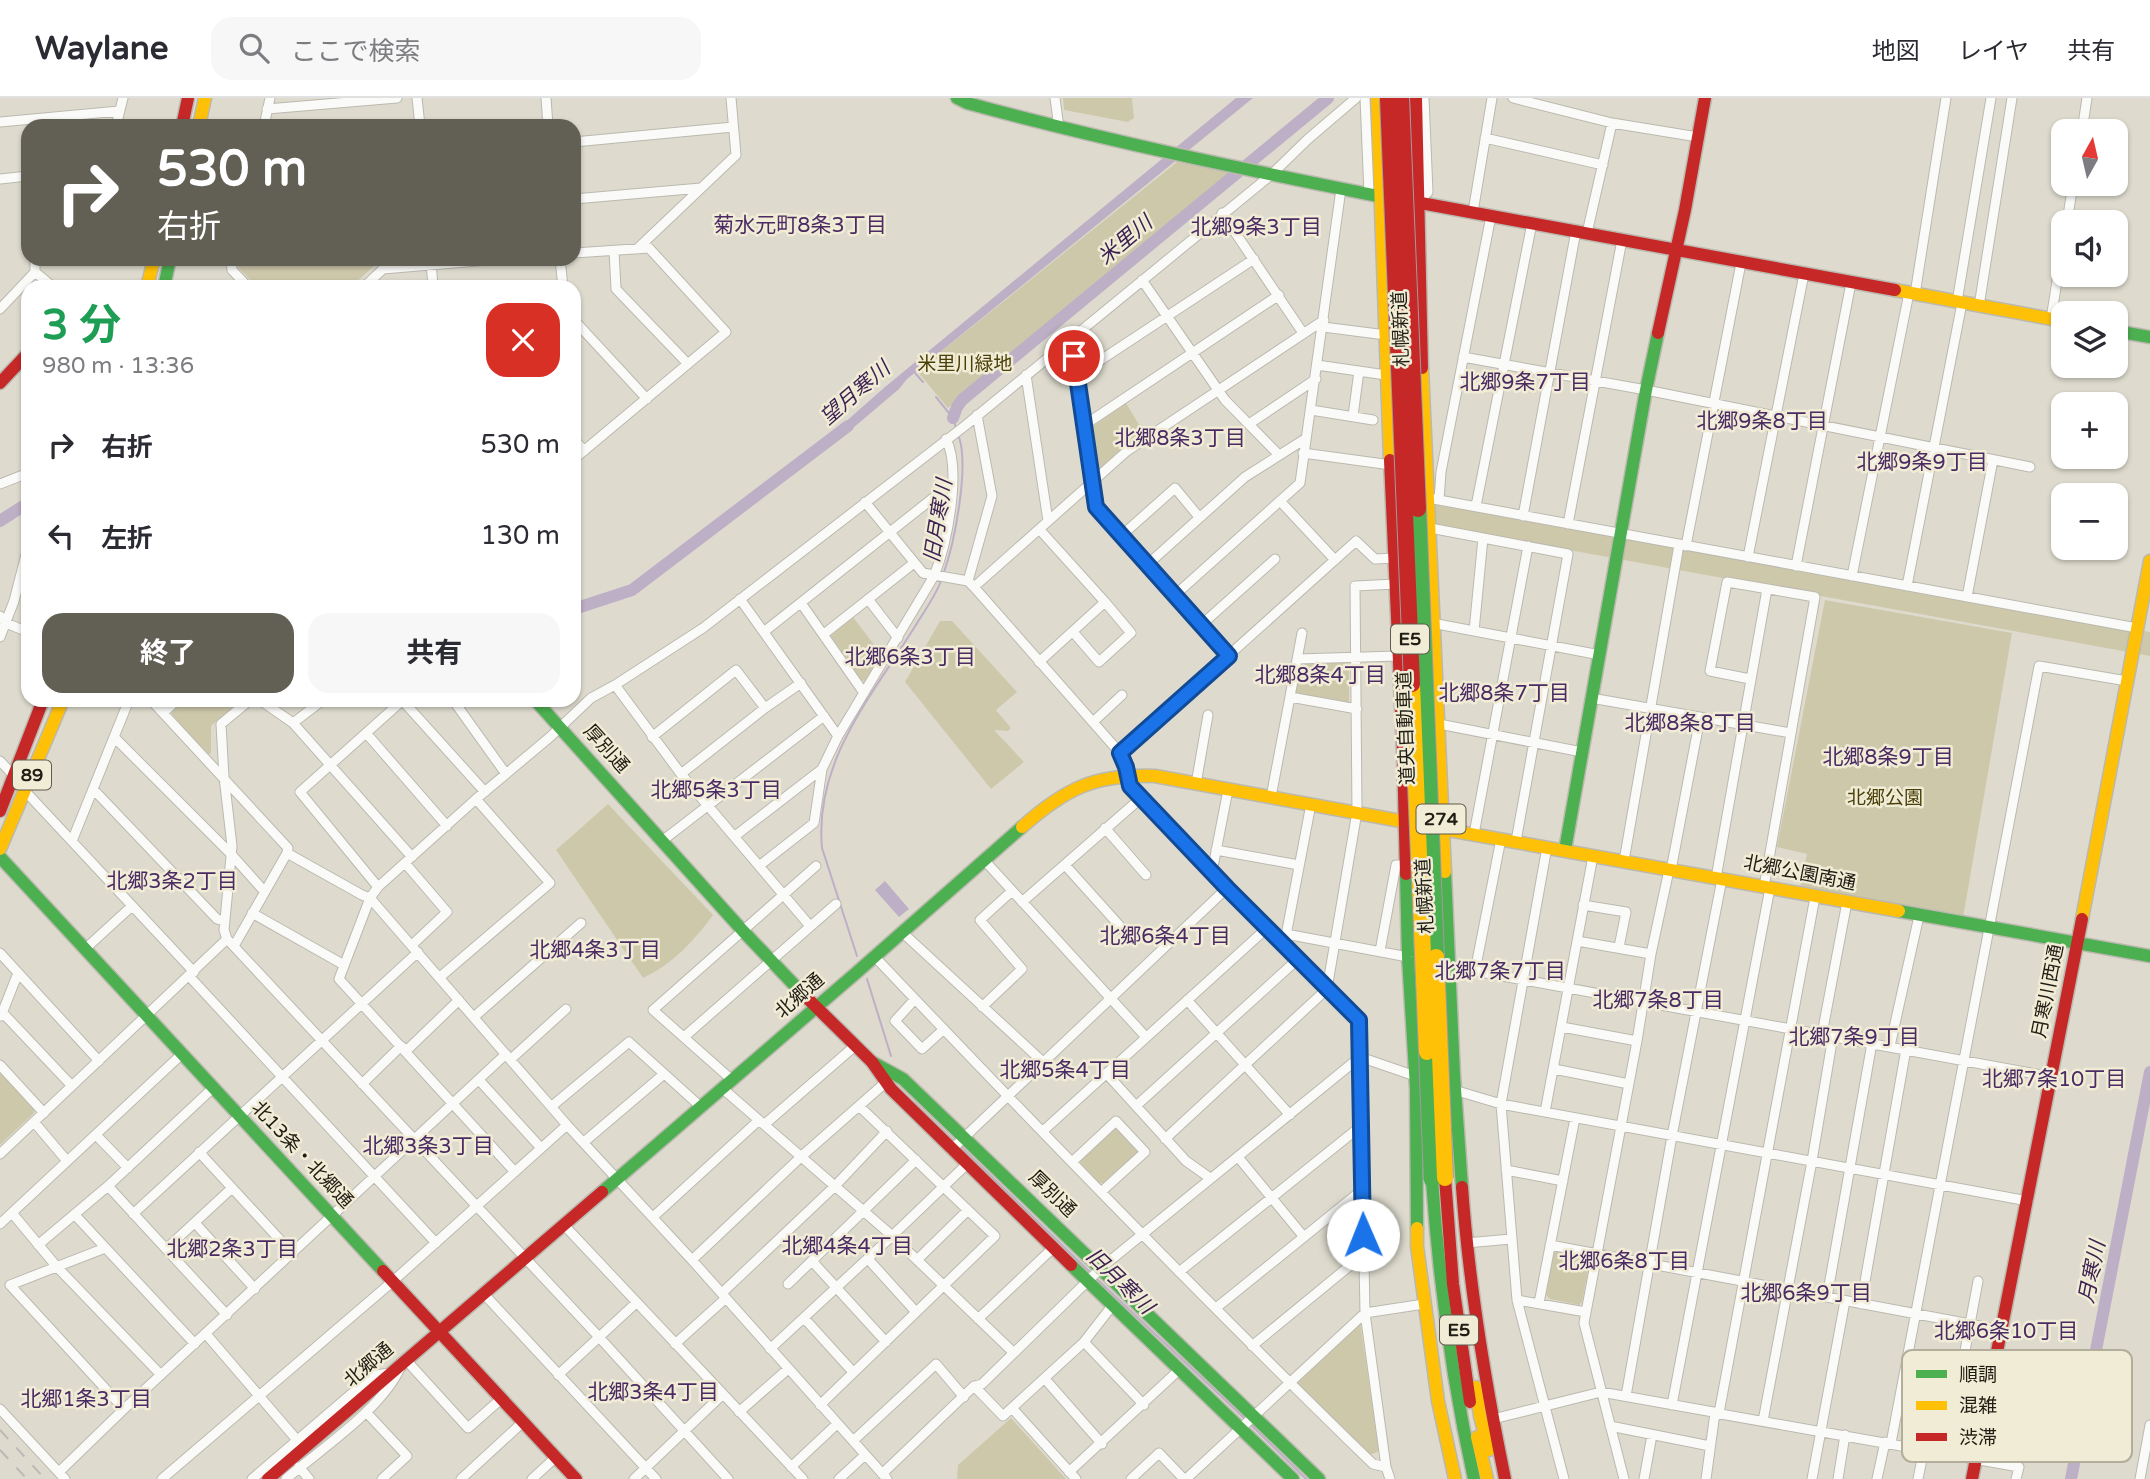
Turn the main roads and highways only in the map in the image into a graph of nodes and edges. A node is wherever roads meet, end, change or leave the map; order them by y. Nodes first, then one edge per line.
1 (188, 98) edge
2 (205, 98) edge
3 (957, 98) edge
4 (1377, 98) edge
5 (1388, 98) edge
6 (1401, 98) edge
7 (1416, 98) edge
8 (1705, 98) edge
9 (183, 119) edge
10 (200, 119) edge
11 (1375, 195) junction
12 (1418, 202) junction
13 (1674, 251) junction
14 (2051, 319) edge
15 (2128, 333) edge
16 (2150, 337) edge
17 (21, 360) edge
18 (0, 383) edge
19 (2150, 561) edge
20 (40, 707) edge
21 (60, 707) edge
22 (541, 707) edge
23 (0, 811) edge
24 (1405, 821) junction
25 (1441, 829) junction
26 (0, 849) edge
27 (1565, 850) junction
28 (0, 857) edge
29 (2077, 944) junction
30 (2146, 956) edge
31 (816, 1007) junction
32 (872, 1062) junction
33 (958, 1144) junction
34 (1460, 1158) junction
35 (1417, 1246) junction
36 (1095, 1275) junction
37 (438, 1330) junction
38 (1999, 1350) edge
39 (1248, 1422) junction
40 (1976, 1462) edge
41 (268, 1479) edge
42 (576, 1479) edge
43 (1293, 1479) edge
44 (1319, 1479) edge
45 (1455, 1479) edge
46 (1463, 1479) edge
47 (1474, 1479) edge
48 (1486, 1479) edge
49 (1496, 1479) edge
50 (1505, 1479) edge
51 (1972, 1479) edge

1 - 9 main road
2 - 10 main road
3 - 11 main road
4 - 11 main road, 札幌新道 / 274
5 - 47 main road, 道央自動車道 / E5, bridge
6 - 48 main road, 道央自動車道 / E5, bridge
7 - 12 main road, 札幌新道 / 274
8 - 13 main road
11 - 12 main road
11 - 24 main road, 札幌新道 / 274
12 - 13 main road
12 - 25 main road, 札幌新道 / 274
13 - 14 main road
13 - 27 main road
15 - 16 main road
17 - 18 main road
19 - 29 main road, 月寒川西通
20 - 23 main road, 89
21 - 26 main road, 89
22 - 31 main road, 厚別通
24 - 25 main road, 北郷通
24 - 31 main road, 北郷通
24 - 35 main road, 札幌新道 / 274
25 - 27 main road, 北郷公園南通
25 - 34 main road, 札幌新道 / 274
27 - 29 main road, 北郷公園南通
28 - 37 main road, 北13条・北郷通
29 - 30 main road, 北郷公園南通
29 - 38 main road, 月寒川西通
31 - 32 main road, 厚別通
31 - 37 main road, 北郷通
32 - 33 main road, 厚別通
32 - 33 main road, 厚別通
33 - 36 main road, 厚別通
33 - 36 main road, 厚別通
34 - 49 main road
34 - 50 main road, 札幌新道 / 274
35 - 45 main road, 札幌新道 / 274
35 - 46 main road
36 - 39 main road, 厚別通
36 - 39 main road, 厚別通
37 - 41 main road, 北郷通
37 - 42 main road, 北13条・北郷通
39 - 43 main road, 厚別通
39 - 44 main road, 厚別通
40 - 51 main road, 月寒川西通

